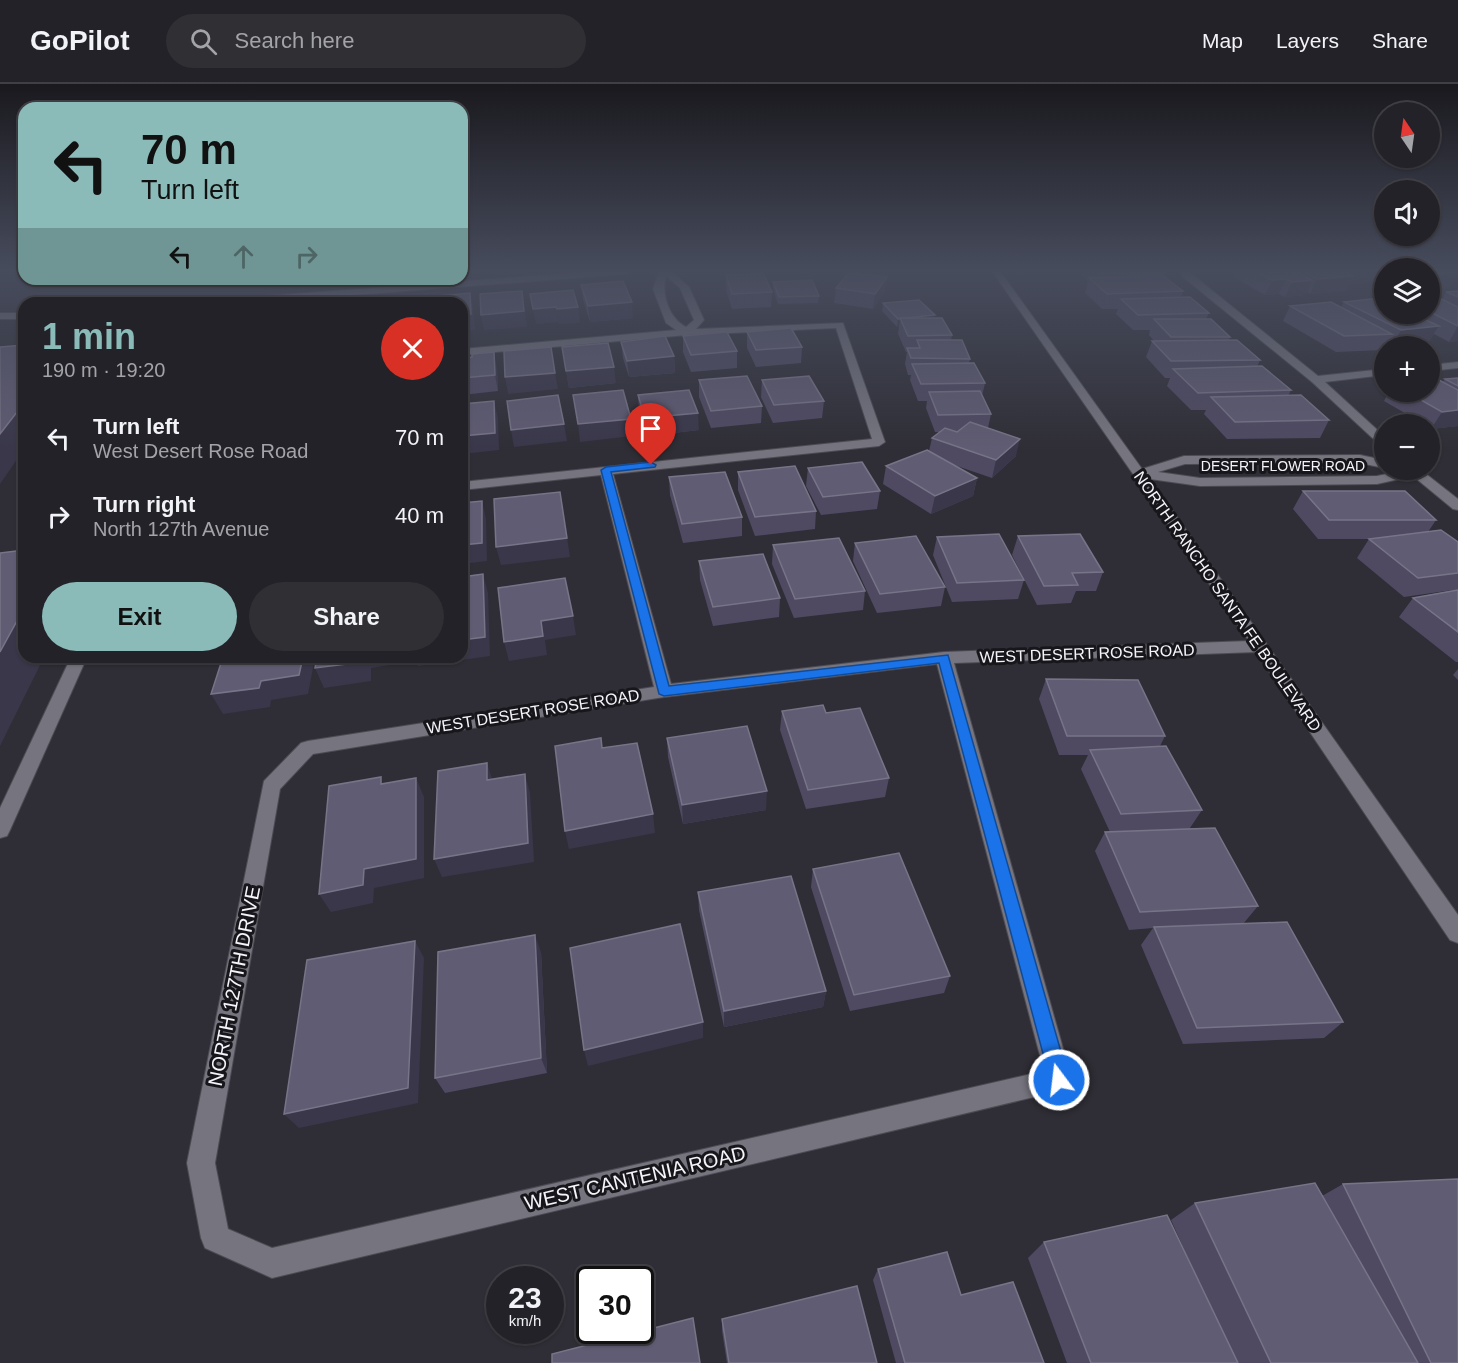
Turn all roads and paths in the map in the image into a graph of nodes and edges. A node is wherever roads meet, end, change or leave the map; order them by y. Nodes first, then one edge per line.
1 (716, 331) edge
2 (842, 331) edge
3 (1038, 331) edge
4 (1255, 331) edge
5 (687, 332) joint
6 (468, 351) edge
7 (1458, 365) edge
8 (1440, 367) edge
9 (1374, 373) edge
10 (1316, 380) junction
11 (1374, 433) edge
12 (1374, 462) edge
13 (606, 470) junction
14 (1140, 474) junction
15 (1377, 480) edge
16 (1426, 480) edge
17 (468, 485) edge
18 (1458, 506) edge
19 (1261, 646) junction
20 (944, 658) junction
21 (76, 663) edge
22 (664, 691) junction
23 (308, 748) joint
24 (0, 830) edge
25 (1458, 933) edge
26 (214, 1238) joint

1 - 5 street
2 - 13 street
3 - 14 street, NORTH RANCHO SANTA FE BOULEVARD
4 - 10 street
5 - 6 street
7 - 8 street
9 - 10 street
10 - 11 street
12 - 14 street, DESERT FLOWER ROAD
13 - 17 street
13 - 22 street
14 - 15 street, DESERT FLOWER ROAD
14 - 19 street, NORTH RANCHO SANTA FE BOULEVARD
16 - 18 street
19 - 20 street, WEST DESERT ROSE ROAD
19 - 25 street, NORTH RANCHO SANTA FE BOULEVARD
20 - 22 street, WEST DESERT ROSE ROAD
20 - 26 street, WEST CANTENIA ROAD
21 - 24 street
22 - 23 street, WEST DESERT ROSE ROAD
23 - 26 street, NORTH 127TH DRIVE

